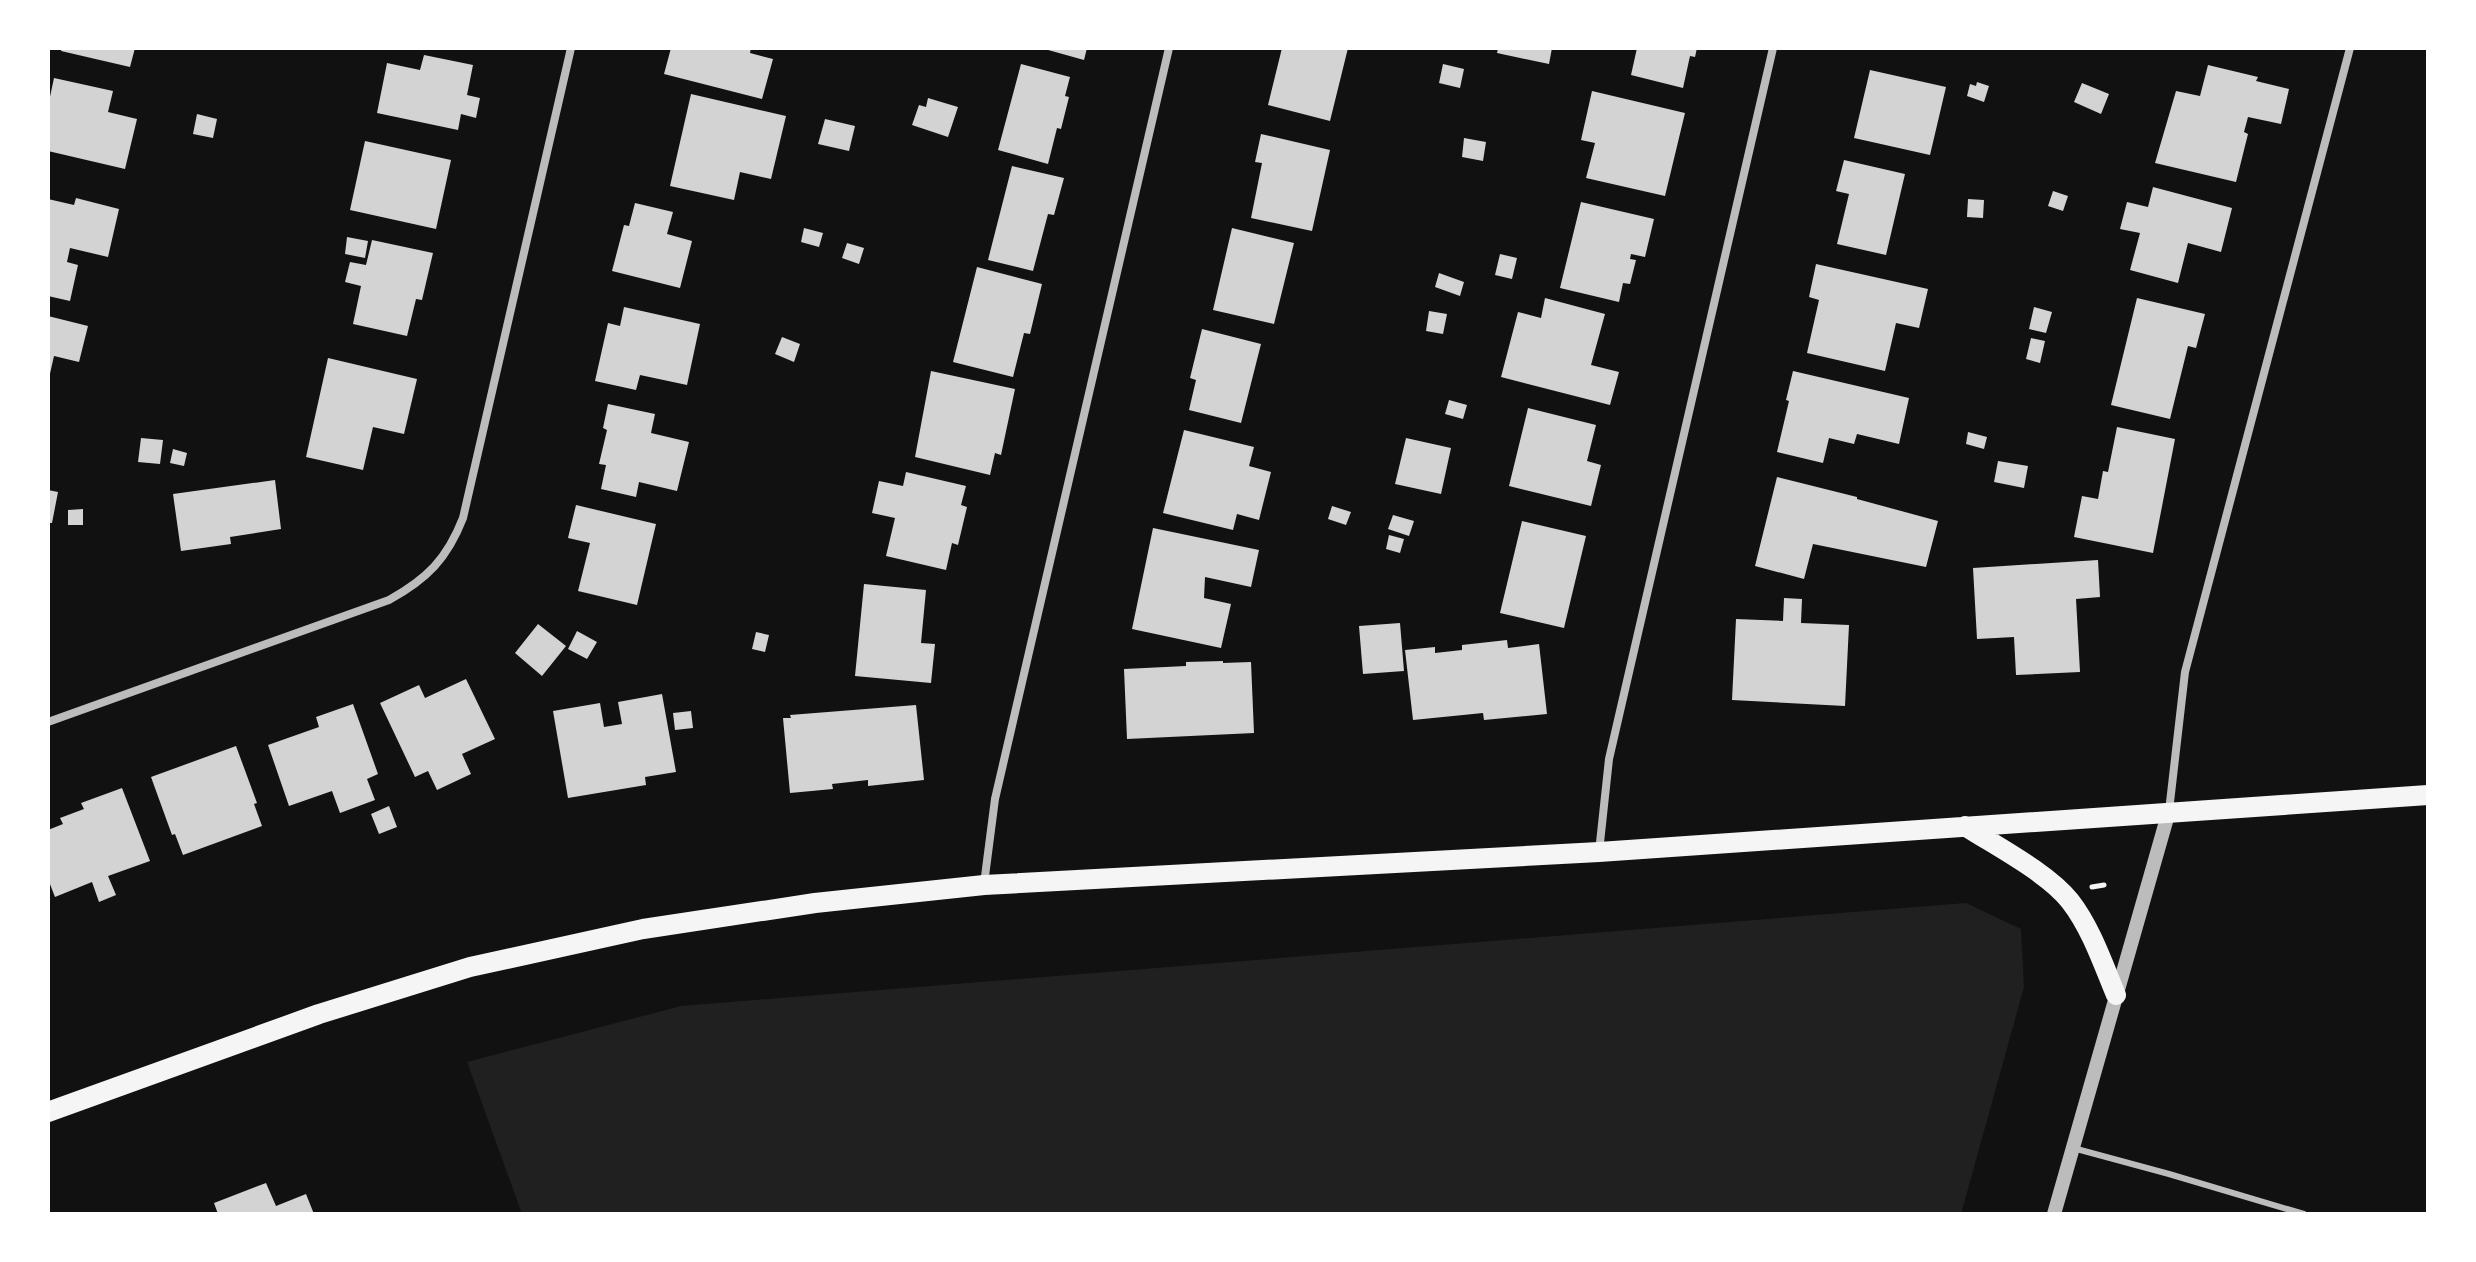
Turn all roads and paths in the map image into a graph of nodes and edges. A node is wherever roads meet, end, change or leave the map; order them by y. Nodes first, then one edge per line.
1 (571, 48) edge
2 (1169, 48) edge
3 (1773, 48) edge
4 (2350, 48) edge
5 (48, 722) edge
6 (2428, 795) edge
7 (2169, 811) junction
8 (1965, 826) junction
9 (1599, 852) junction
10 (984, 885) junction
11 (2116, 995) junction
12 (48, 1112) edge
13 (2073, 1148) junction
14 (2054, 1214) edge
15 (2304, 1214) edge

1 - 5 street
2 - 10 street
3 - 9 street
4 - 7 street
6 - 7 main road
7 - 8 main road
7 - 11 street
8 - 9 main road
8 - 11 main road
9 - 10 main road
10 - 12 main road
11 - 13 street
13 - 14 street
13 - 15 lane

